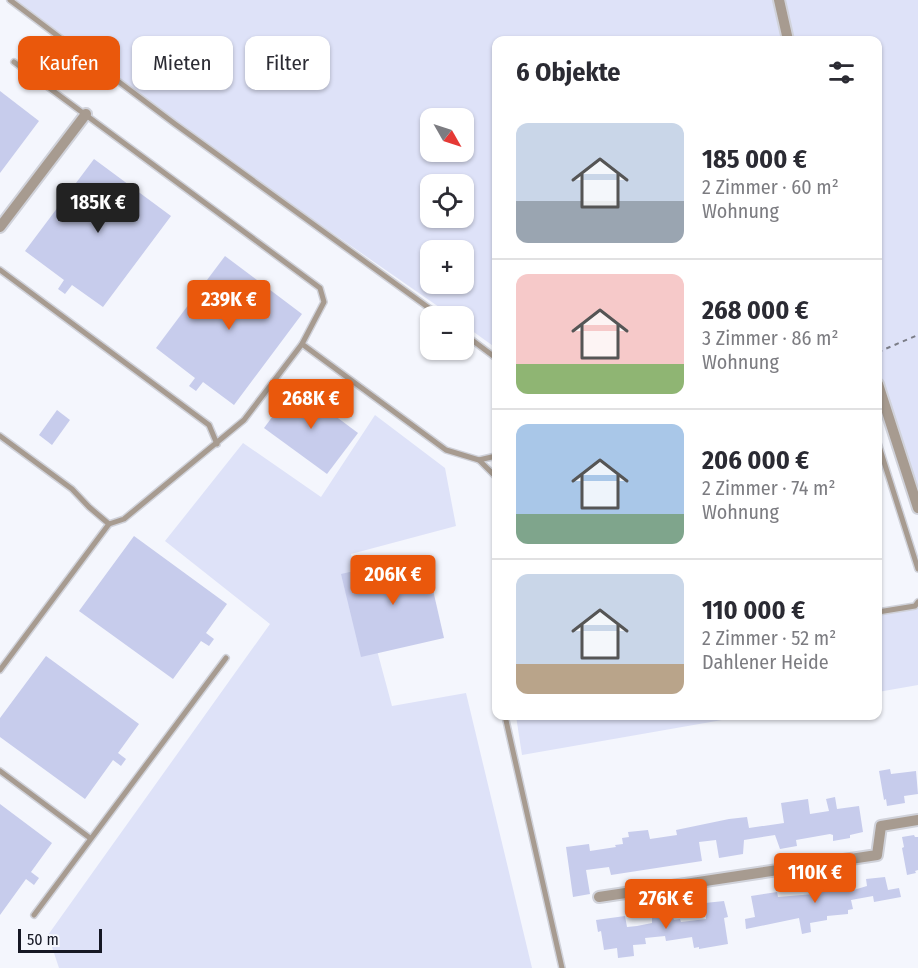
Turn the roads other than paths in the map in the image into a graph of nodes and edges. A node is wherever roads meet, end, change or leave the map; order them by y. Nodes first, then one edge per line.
1 (10, 0) edge
2 (779, 0) edge
3 (787, 36) edge
4 (14, 62) dead end
5 (86, 114) junction
6 (0, 227) edge
7 (0, 270) edge
8 (426, 306) edge
9 (474, 342) edge
10 (302, 344) junction
11 (492, 355) edge
12 (882, 396) edge
13 (0, 436) edge
14 (217, 444) junction
15 (882, 456) edge
16 (492, 457) edge
17 (479, 460) junction
18 (492, 473) edge
19 (918, 508) edge
20 (109, 524) junction
21 (918, 569) edge
22 (918, 602) edge
23 (882, 611) edge
24 (226, 658) dead end
25 (0, 670) edge
26 (506, 720) edge
27 (0, 771) edge
28 (918, 820) edge
29 (90, 838) junction
30 (599, 897) dead end
31 (34, 915) dead end
32 (562, 968) edge

1 - 8 lane
2 - 3 street
4 - 5 lane
5 - 6 street
5 - 10 lane
7 - 14 lane
9 - 11 lane
10 - 14 lane
10 - 17 lane
12 - 19 street
13 - 20 lane
14 - 20 lane
15 - 21 lane
16 - 17 lane
17 - 18 lane
20 - 25 lane
22 - 23 lane
24 - 29 lane
26 - 32 lane
27 - 29 lane
28 - 30 street
29 - 31 lane

